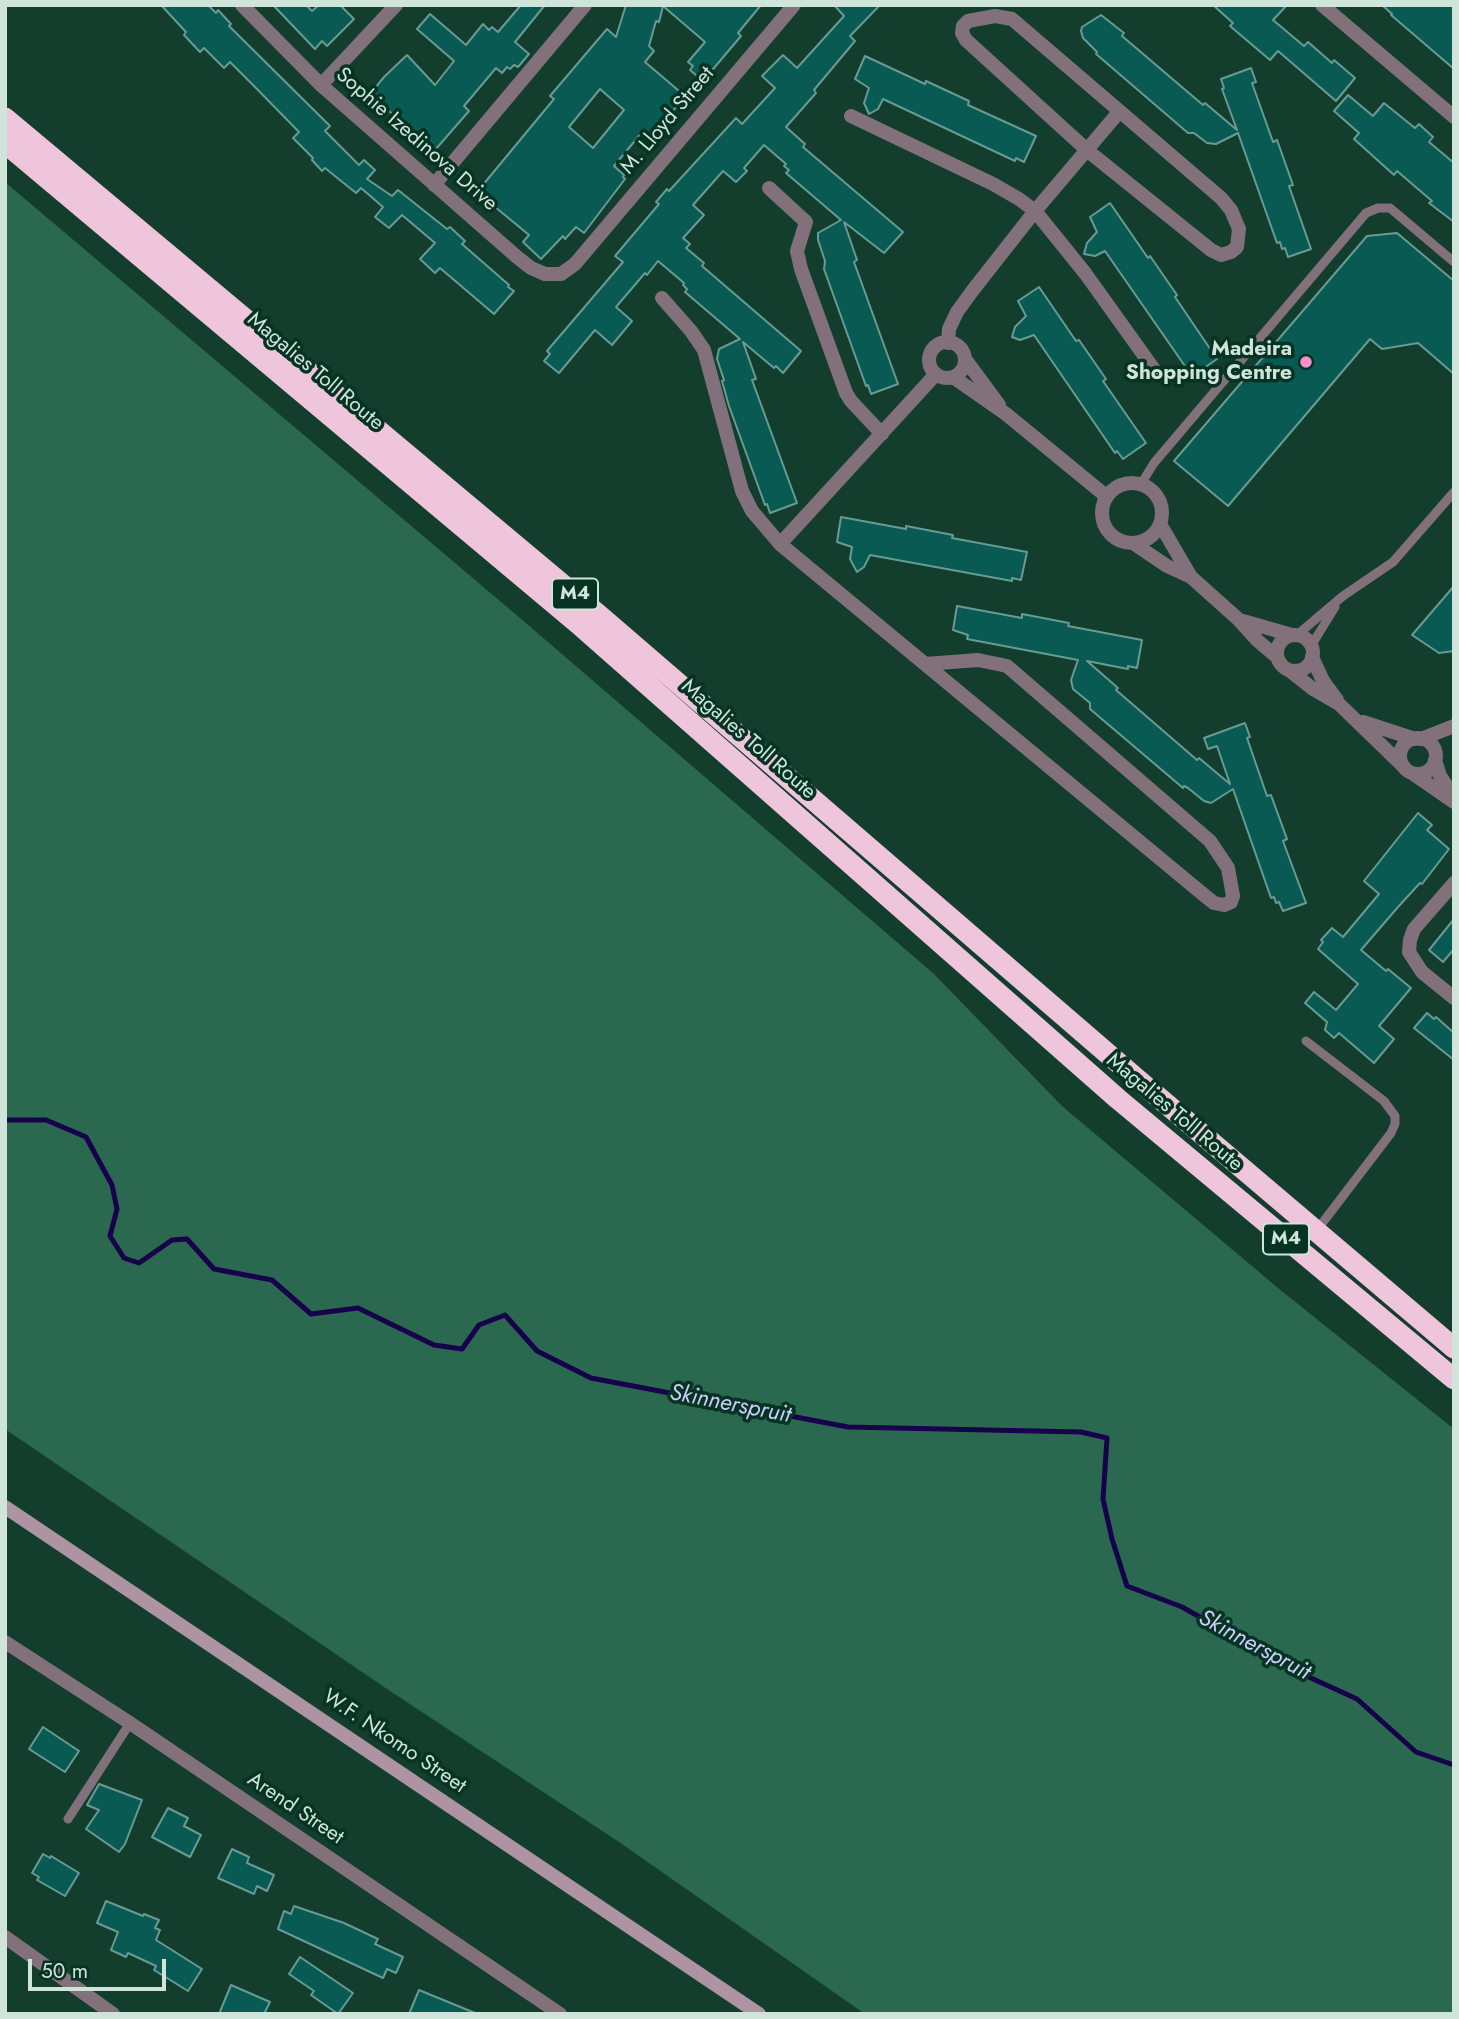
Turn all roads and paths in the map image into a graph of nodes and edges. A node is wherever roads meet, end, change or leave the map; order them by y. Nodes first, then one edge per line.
1 (242, 5) edge
2 (396, 5) edge
3 (584, 5) edge
4 (794, 5) edge
5 (1322, 5) edge
6 (321, 85) junction
7 (1119, 113) junction
8 (851, 116) dead end
9 (1454, 117) edge
10 (5, 118) edge
11 (5, 143) edge
12 (1088, 151) junction
13 (434, 185) junction
14 (769, 188) dead end
15 (1035, 211) junction
16 (1454, 262) edge
17 (575, 264) joint
18 (662, 298) dead end
19 (948, 343) junction
20 (965, 359) junction
21 (936, 374) junction
22 (1158, 375) dead end
23 (953, 377) junction
24 (1006, 414) junction
25 (882, 434) junction
26 (1142, 484) junction
27 (1454, 492) edge
28 (1106, 496) junction
29 (1160, 524) junction
30 (1133, 543) junction
31 (780, 544) junction
32 (1191, 577) junction
33 (1340, 600) junction
34 (1238, 619) junction
35 (1295, 635) junction
36 (1311, 651) junction
37 (1277, 657) junction
38 (925, 664) junction
39 (1289, 670) junction
40 (1339, 704) junction
41 (1358, 720) junction
42 (1454, 727) edge
43 (1418, 739) junction
44 (1435, 757) junction
45 (1407, 769) junction
46 (1454, 800) edge
47 (1454, 883) edge
48 (1454, 998) edge
49 (1306, 1041) dead end
50 (1316, 1231) junction
51 (1454, 1348) edge
52 (1454, 1379) edge
53 (5, 1507) edge
54 (5, 1642) edge
55 (130, 1723) junction
56 (68, 1819) dead end
57 (5, 1937) edge
58 (113, 2014) edge
59 (561, 2014) edge
60 (759, 2014) edge

1 - 6 street, Sophie Izedinova Drive
2 - 6 street
3 - 13 street
4 - 17 street, M. Lloyd Street
5 - 9 street
6 - 13 street, Sophie Izedinova Drive
7 - 12 street
7 - 12 street
7 - 12 street
8 - 15 street
10 - 50 highway, Magalies Toll Route / M4
11 - 52 highway, Magalies Toll Route / M4
12 - 15 street
13 - 17 street, Sophie Izedinova Drive
14 - 25 street
15 - 19 street
15 - 22 street
16 - 26 lane
18 - 31 street
19 - 20 street
19 - 21 street
20 - 23 street
20 - 24 street
21 - 23 street
21 - 25 street
23 - 24 street
24 - 28 street
25 - 31 street
26 - 28 street
26 - 29 street
27 - 33 lane
28 - 30 street
29 - 30 street
29 - 32 street
30 - 32 street
31 - 38 street
32 - 34 street
33 - 35 lane
33 - 36 lane
34 - 35 street
34 - 37 street
35 - 36 street
35 - 37 street
36 - 39 street
36 - 40 street
37 - 39 street
38 - 38 street
39 - 40 street
40 - 41 street
41 - 43 street
41 - 45 street
42 - 43 street
42 - 44 street
43 - 44 street
43 - 45 street
44 - 45 street
44 - 46 street
45 - 46 street
47 - 48 street
49 - 50 lane
50 - 51 highway, Magalies Toll Route / M4
53 - 60 main road, W.F. Nkomo Street
54 - 55 street, Arend Street
55 - 56 lane
55 - 59 street, Arend Street
57 - 58 street

